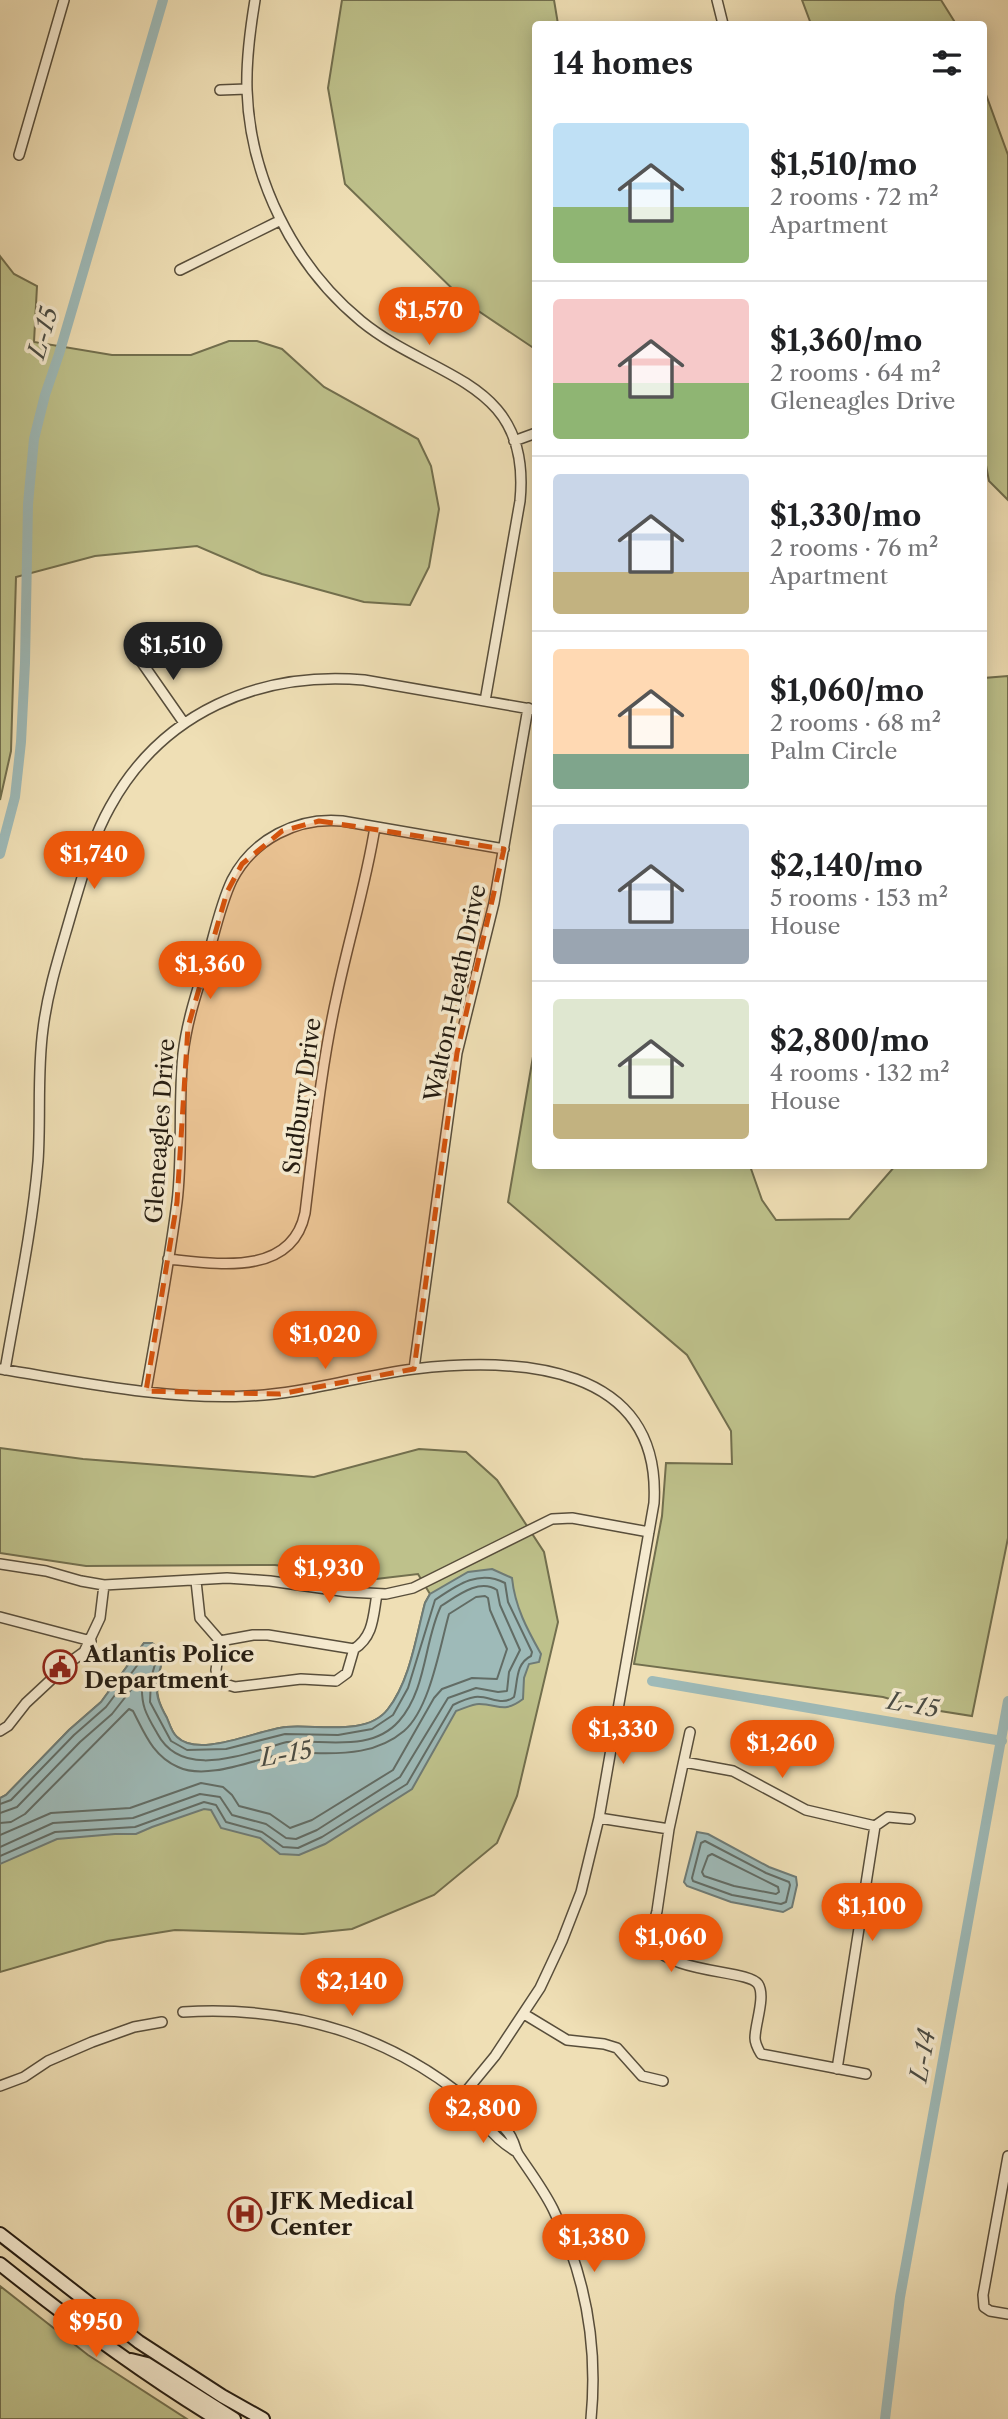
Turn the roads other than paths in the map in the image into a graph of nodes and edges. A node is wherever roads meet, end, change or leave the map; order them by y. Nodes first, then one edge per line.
1 (64, 0) edge
2 (255, 0) edge
3 (717, 0) edge
4 (722, 21) edge
5 (247, 89) junction
6 (220, 90) dead end
7 (19, 155) dead end
8 (281, 220) junction
9 (180, 270) dead end
10 (532, 434) edge
11 (514, 440) junction
12 (138, 657) dead end
13 (485, 701) junction
14 (532, 709) edge
15 (184, 723) junction
16 (375, 827) junction
17 (504, 849) junction
18 (168, 1259) junction
19 (3, 1369) edge
20 (414, 1369) junction
21 (146, 1391) junction
22 (649, 1532) junction
23 (0, 1564) edge
24 (196, 1581) junction
25 (104, 1585) junction
26 (377, 1594) junction
27 (0, 1617) edge
28 (91, 1641) junction
29 (220, 1642) junction
30 (354, 1649) junction
31 (0, 1731) edge
32 (690, 1732) dead end
33 (684, 1762) junction
34 (599, 1818) junction
35 (910, 1819) dead end
36 (875, 1826) junction
37 (670, 1829) junction
38 (183, 2012) dead end
39 (524, 2014) junction
40 (162, 2022) dead end
41 (837, 2069) junction
42 (866, 2074) dead end
43 (663, 2081) dead end
44 (0, 2086) edge
45 (463, 2095) junction
46 (1008, 2156) edge
47 (0, 2234) edge
48 (0, 2264) edge
49 (1008, 2314) edge
50 (121, 2357) junction
51 (216, 2419) edge
52 (234, 2419) edge
53 (263, 2419) edge
54 (591, 2419) edge

1 - 7 street
2 - 5 street
3 - 4 street
5 - 6 street
5 - 8 street
8 - 9 street
8 - 11 street
10 - 11 street
11 - 13 street
12 - 15 street
13 - 14 street
13 - 15 street
14 - 17 street, Walton-Heath Drive
15 - 19 street
16 - 17 street, Gleneagles Drive
16 - 18 street, Gleneagles Drive
16 - 18 street, Sudbury Drive
17 - 20 street, Walton-Heath Drive
18 - 21 street, Gleneagles Drive
19 - 21 street
20 - 21 street
20 - 22 street
22 - 26 street
22 - 34 street
23 - 25 street
24 - 25 street
24 - 26 street
24 - 29 street
25 - 28 street
26 - 30 street
27 - 28 street
28 - 31 street
29 - 30 street
29 - 30 street
32 - 33 street
33 - 36 street
33 - 37 street
34 - 37 street
34 - 39 street
35 - 36 street
36 - 41 street
37 - 41 street
38 - 45 street
39 - 43 street
39 - 45 street
40 - 44 street
41 - 42 street
45 - 54 street
46 - 49 street
47 - 53 main road
48 - 50 main road
50 - 51 main road
50 - 52 main road

